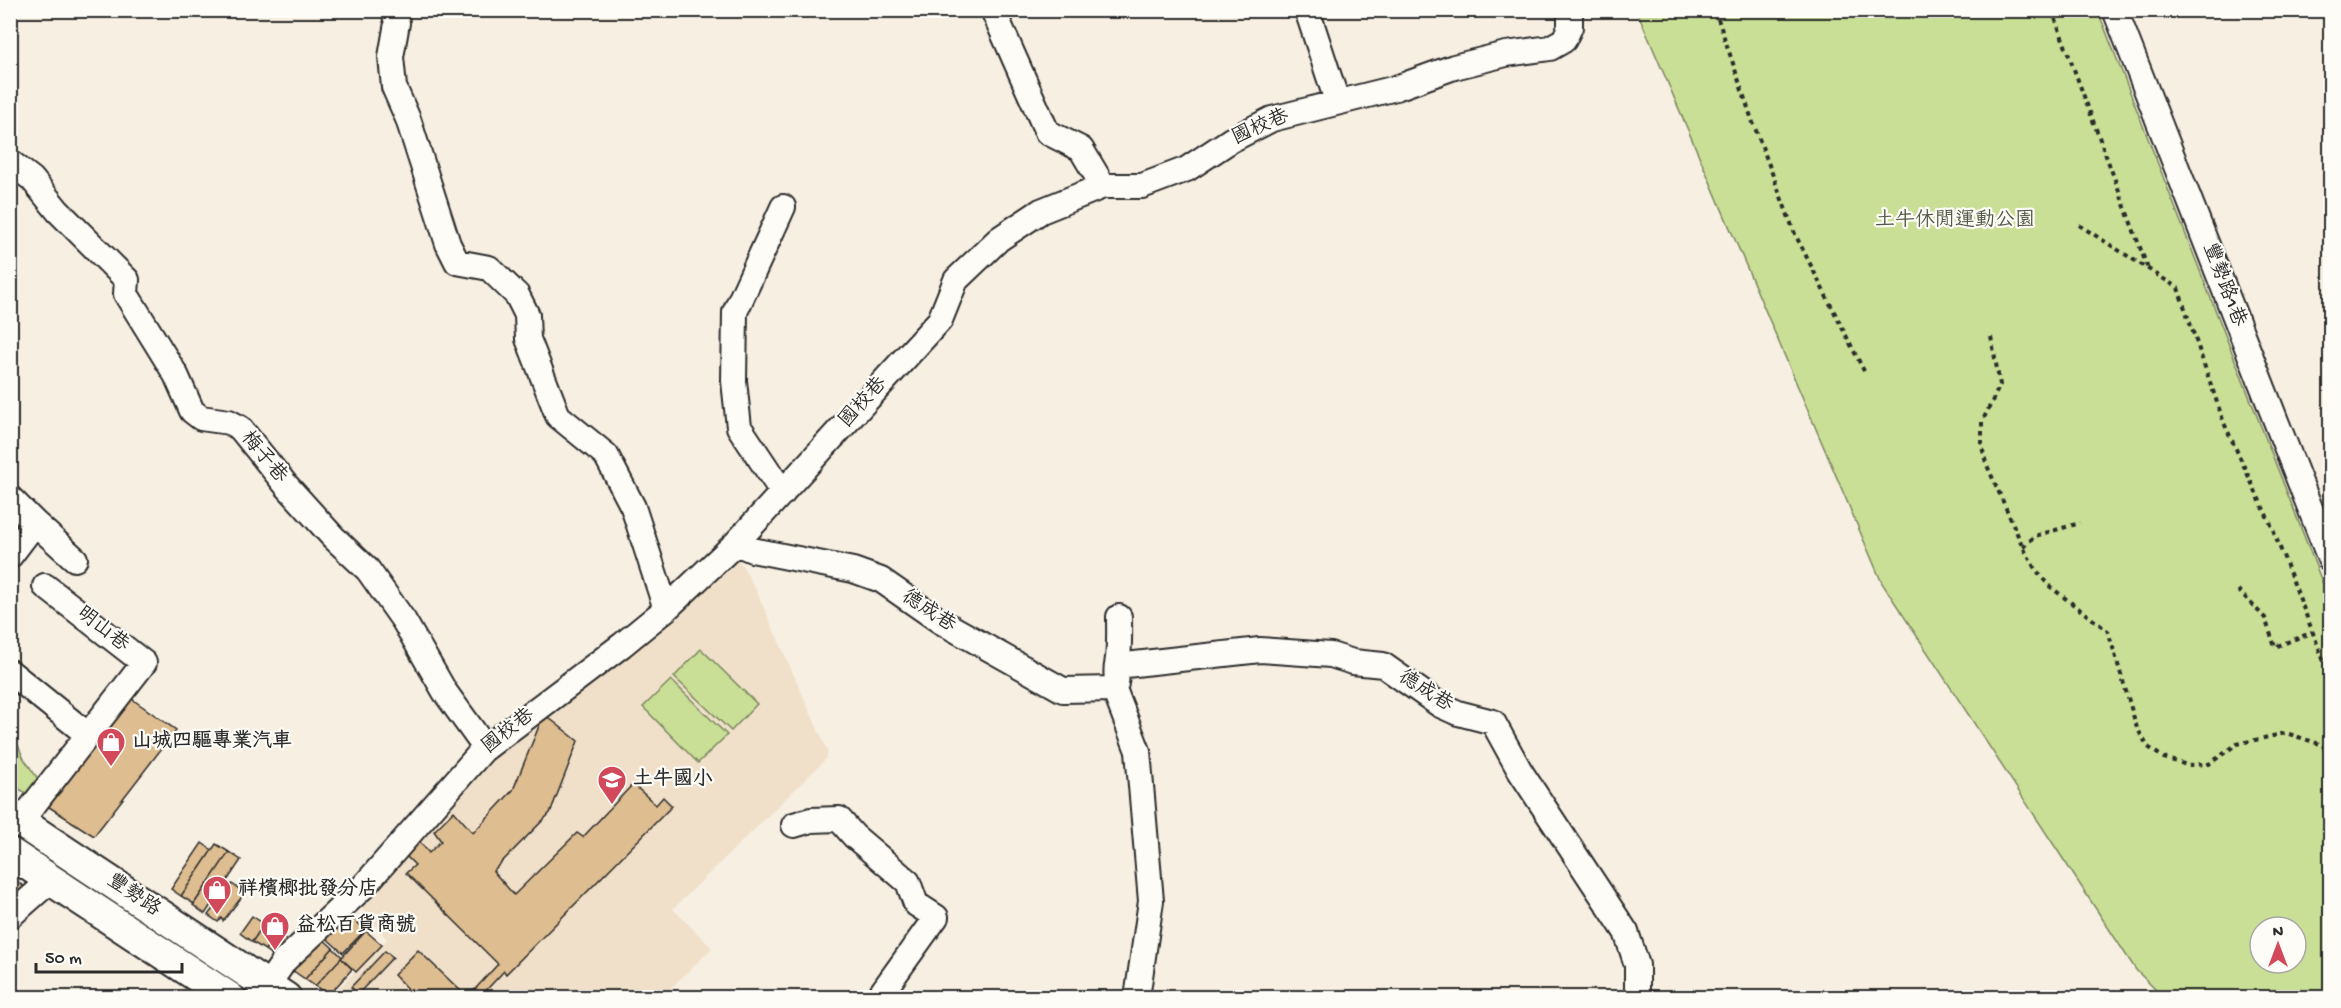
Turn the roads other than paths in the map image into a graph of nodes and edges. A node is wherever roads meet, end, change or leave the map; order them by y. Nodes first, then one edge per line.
1 (394, 10) edge
2 (993, 10) edge
3 (1307, 10) edge
4 (1570, 10) edge
5 (2115, 10) edge
6 (1337, 101) junction
7 (10, 162) edge
8 (1103, 186) junction
9 (783, 207) dead end
10 (783, 493) junction
11 (10, 498) edge
12 (35, 523) junction
13 (736, 543) junction
14 (10, 556) edge
15 (75, 559) dead end
16 (2331, 559) edge
17 (45, 586) dead end
18 (666, 609) junction
19 (1119, 617) dead end
20 (10, 672) edge
21 (1115, 678) junction
22 (88, 735) junction
23 (483, 750) junction
24 (16, 818) edge
25 (794, 825) dead end
26 (10, 853) edge
27 (52, 879) junction
28 (10, 916) edge
29 (271, 993) edge
30 (230, 998) edge
31 (878, 998) edge
32 (1137, 998) edge
33 (1638, 998) edge

1 - 18 street
2 - 8 street
3 - 6 street
4 - 6 street, 國校巷
5 - 16 street, 豐勢路1巷
6 - 8 street, 國校巷
7 - 23 street, 梅子巷
8 - 10 street, 國校巷
9 - 10 street
10 - 13 street, 國校巷
11 - 12 street
12 - 14 street
12 - 15 street
13 - 18 street, 國校巷
13 - 21 street, 德成巷
17 - 22 street, 明山巷
18 - 23 street, 國校巷
19 - 21 street
20 - 22 street
21 - 32 street
21 - 33 street, 德成巷
22 - 24 street, 明山巷
23 - 29 street, 國校巷
24 - 29 main road, 豐勢路
25 - 31 street
26 - 27 main road, 豐勢路
27 - 28 street
27 - 30 main road, 豐勢路

